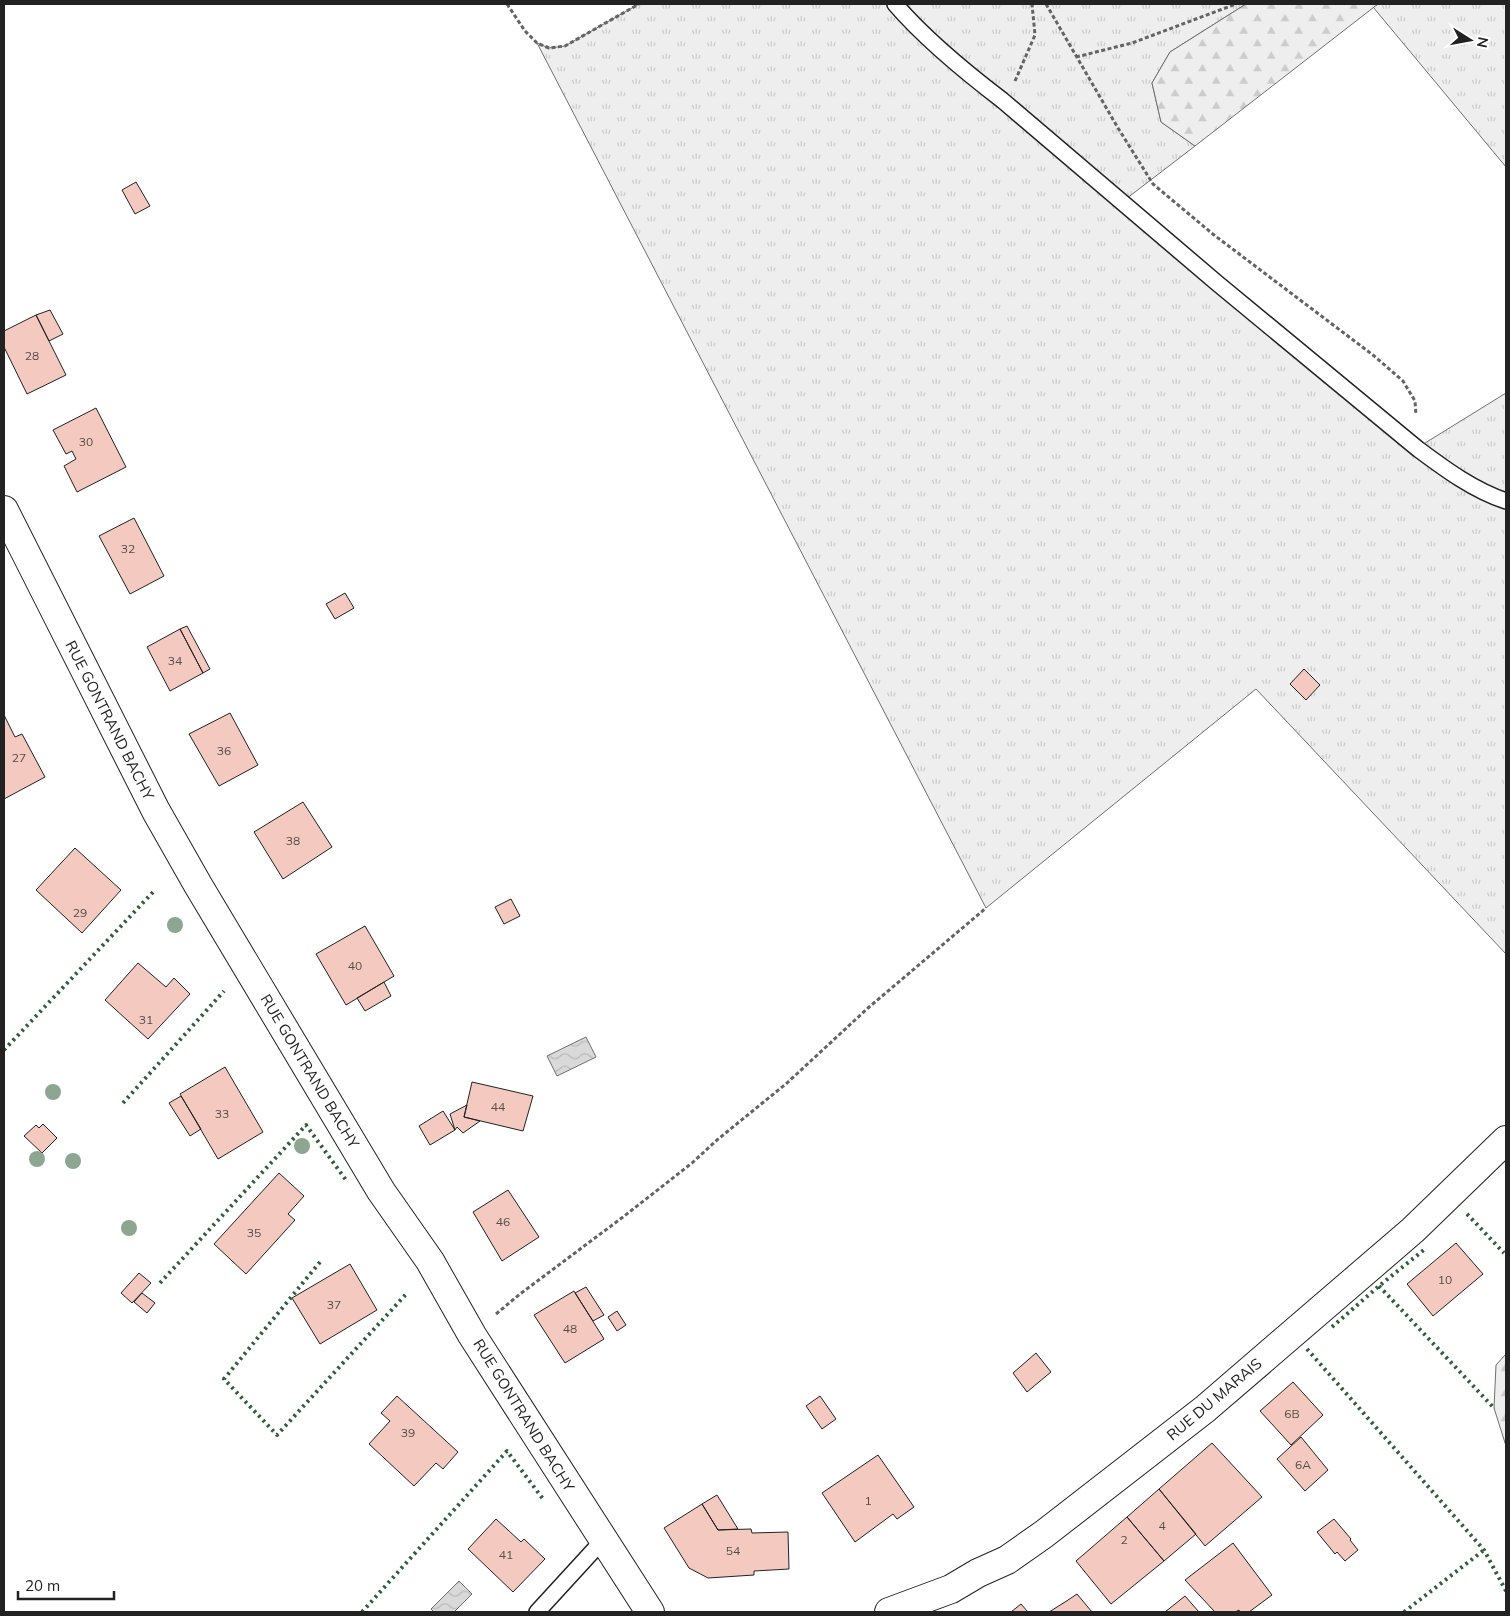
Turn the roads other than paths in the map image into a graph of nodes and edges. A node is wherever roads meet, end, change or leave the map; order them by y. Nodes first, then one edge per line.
1 (895, 4) edge
2 (1506, 501) edge
3 (4, 510) edge
4 (1506, 1140) edge
5 (603, 1540) junction
6 (537, 1612) edge
7 (650, 1612) edge
8 (889, 1612) edge

1 - 2 lane
3 - 5 street, RUE GONTRAND BACHY
4 - 8 street, RUE DU MARAIS
5 - 6 lane
5 - 7 street, RUE GONTRAND BACHY

